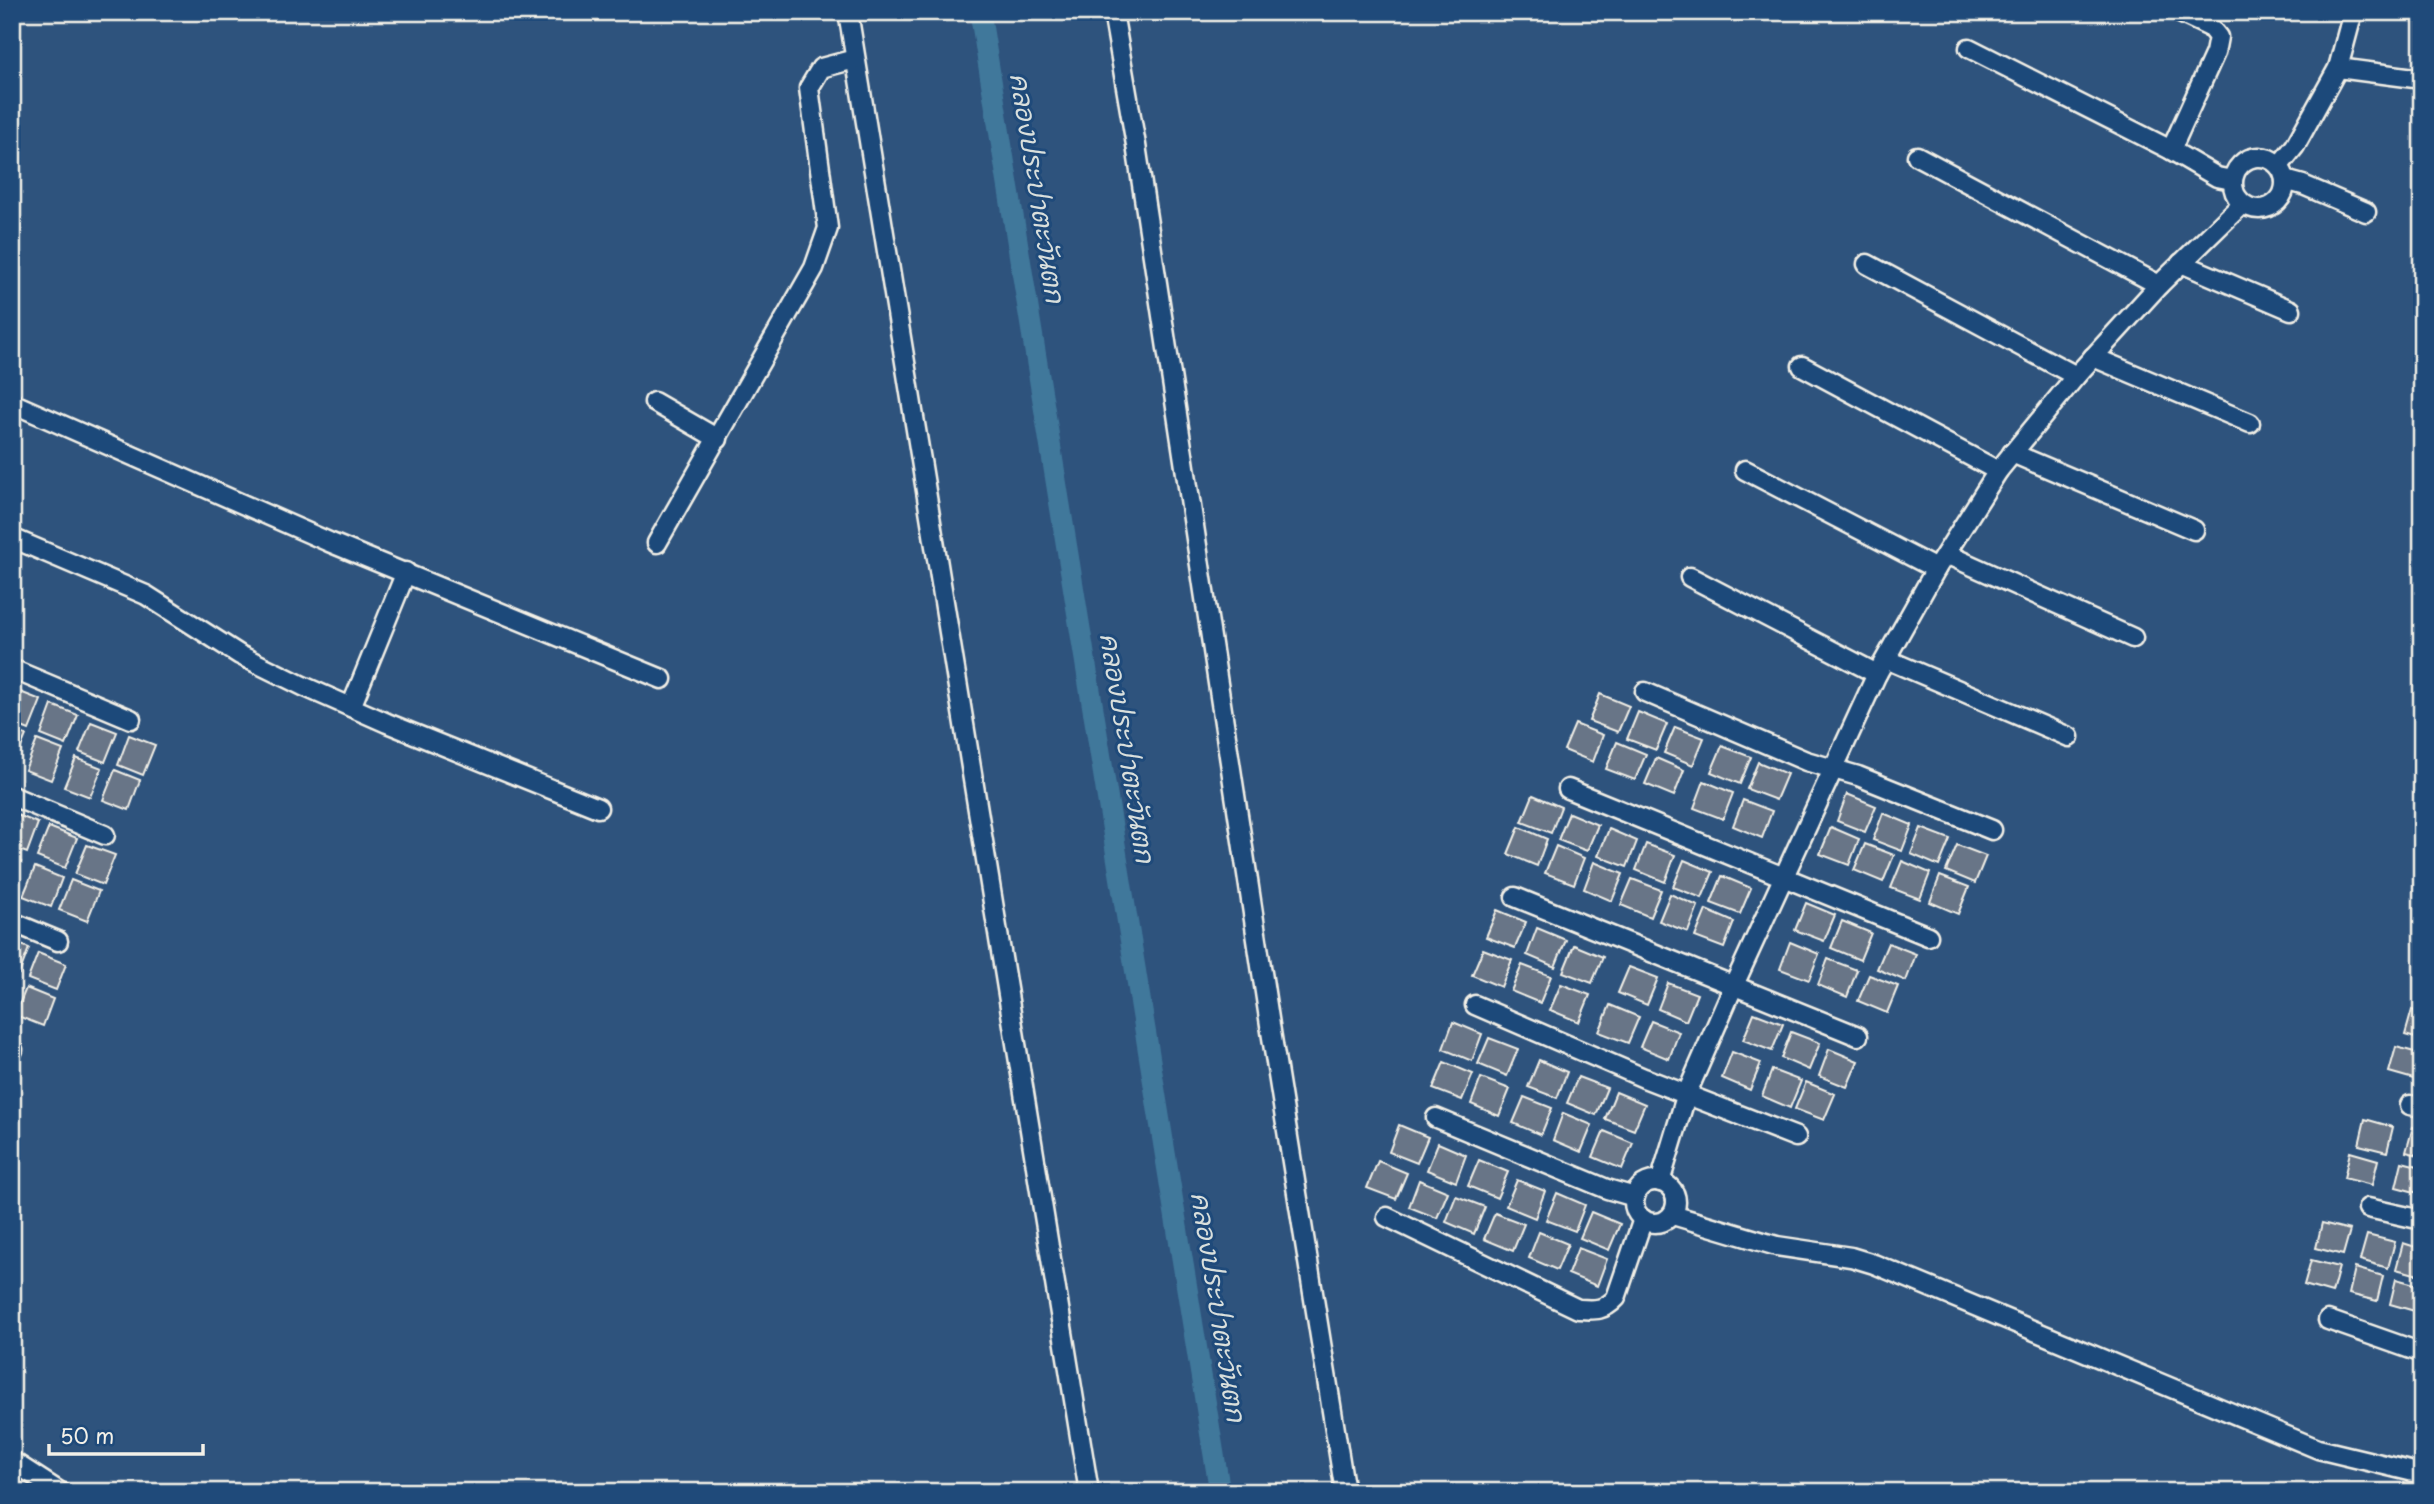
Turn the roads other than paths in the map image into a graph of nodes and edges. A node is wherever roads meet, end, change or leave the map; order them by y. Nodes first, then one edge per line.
1 (848, 12) edge
2 (1113, 12) edge
3 (2178, 12) edge
4 (2353, 12) edge
5 (1969, 48) dead end
6 (855, 59) junction
7 (2338, 68) junction
8 (2422, 79) edge
9 (2171, 150) junction
10 (1917, 156) dead end
11 (2282, 173) junction
12 (2232, 180) junction
13 (2242, 204) junction
14 (2366, 212) dead end
15 (2181, 263) junction
16 (1867, 264) dead end
17 (2159, 285) junction
18 (2291, 310) dead end
19 (2093, 357) junction
20 (1802, 366) dead end
21 (2076, 376) junction
22 (654, 402) dead end
23 (12, 403) edge
24 (2250, 423) dead end
25 (718, 439) junction
26 (2012, 453) junction
27 (1745, 470) dead end
28 (1998, 471) junction
29 (2194, 530) dead end
30 (12, 538) edge
31 (657, 543) dead end
32 (1946, 554) junction
33 (1936, 569) junction
34 (405, 572) junction
35 (1690, 576) dead end
36 (2133, 638) dead end
37 (1881, 666) junction
38 (12, 669) edge
39 (662, 679) dead end
40 (1645, 692) dead end
41 (351, 707) junction
42 (131, 719) dead end
43 (2070, 737) dead end
44 (1832, 768) junction
45 (1568, 789) dead end
46 (12, 796) edge
47 (598, 808) dead end
48 (1992, 830) dead end
49 (105, 835) dead end
50 (1783, 878) junction
51 (1514, 897) dead end
52 (12, 922) edge
53 (1928, 936) dead end
54 (58, 941) dead end
55 (1734, 985) junction
56 (1475, 1005) dead end
57 (1858, 1036) dead end
58 (1686, 1093) junction
59 (1436, 1118) dead end
60 (1796, 1137) dead end
61 (1660, 1182) junction
62 (1634, 1197) junction
63 (2368, 1208) dead end
64 (1673, 1214) junction
65 (1387, 1217) dead end
66 (1643, 1219) junction
67 (2422, 1220) edge
68 (2328, 1320) dead end
69 (2422, 1353) edge
70 (12, 1461) edge
71 (2422, 1474) edge
72 (60, 1492) edge
73 (1090, 1492) edge
74 (1345, 1492) edge

1 - 6 street
2 - 74 street
3 - 9 street
4 - 7 street
5 - 9 street
6 - 25 street
6 - 73 street
7 - 8 street
7 - 11 street
9 - 12 street
10 - 17 street
11 - 12 street
11 - 13 street
11 - 14 street
12 - 13 street
13 - 15 street
15 - 17 street
15 - 18 street
16 - 21 street
17 - 19 street
19 - 21 street
19 - 24 street
20 - 28 street
21 - 26 street
22 - 25 street
23 - 34 street
25 - 31 street
26 - 28 street
26 - 29 street
27 - 33 street
28 - 32 street
30 - 41 street
32 - 33 street
32 - 36 street
33 - 37 street
34 - 39 street
34 - 41 street
35 - 37 street
37 - 43 street
37 - 44 street
38 - 42 street
40 - 44 street
41 - 47 street
44 - 48 street
44 - 50 street
45 - 50 street
46 - 49 street
50 - 53 street
50 - 55 street
51 - 55 street
52 - 54 street
55 - 57 street
55 - 58 street
56 - 58 street
58 - 60 street
58 - 61 street
59 - 62 street
61 - 62 street
61 - 64 street
62 - 66 street
63 - 67 street
64 - 66 street
64 - 71 street
65 - 66 street
68 - 69 street
70 - 72 street

